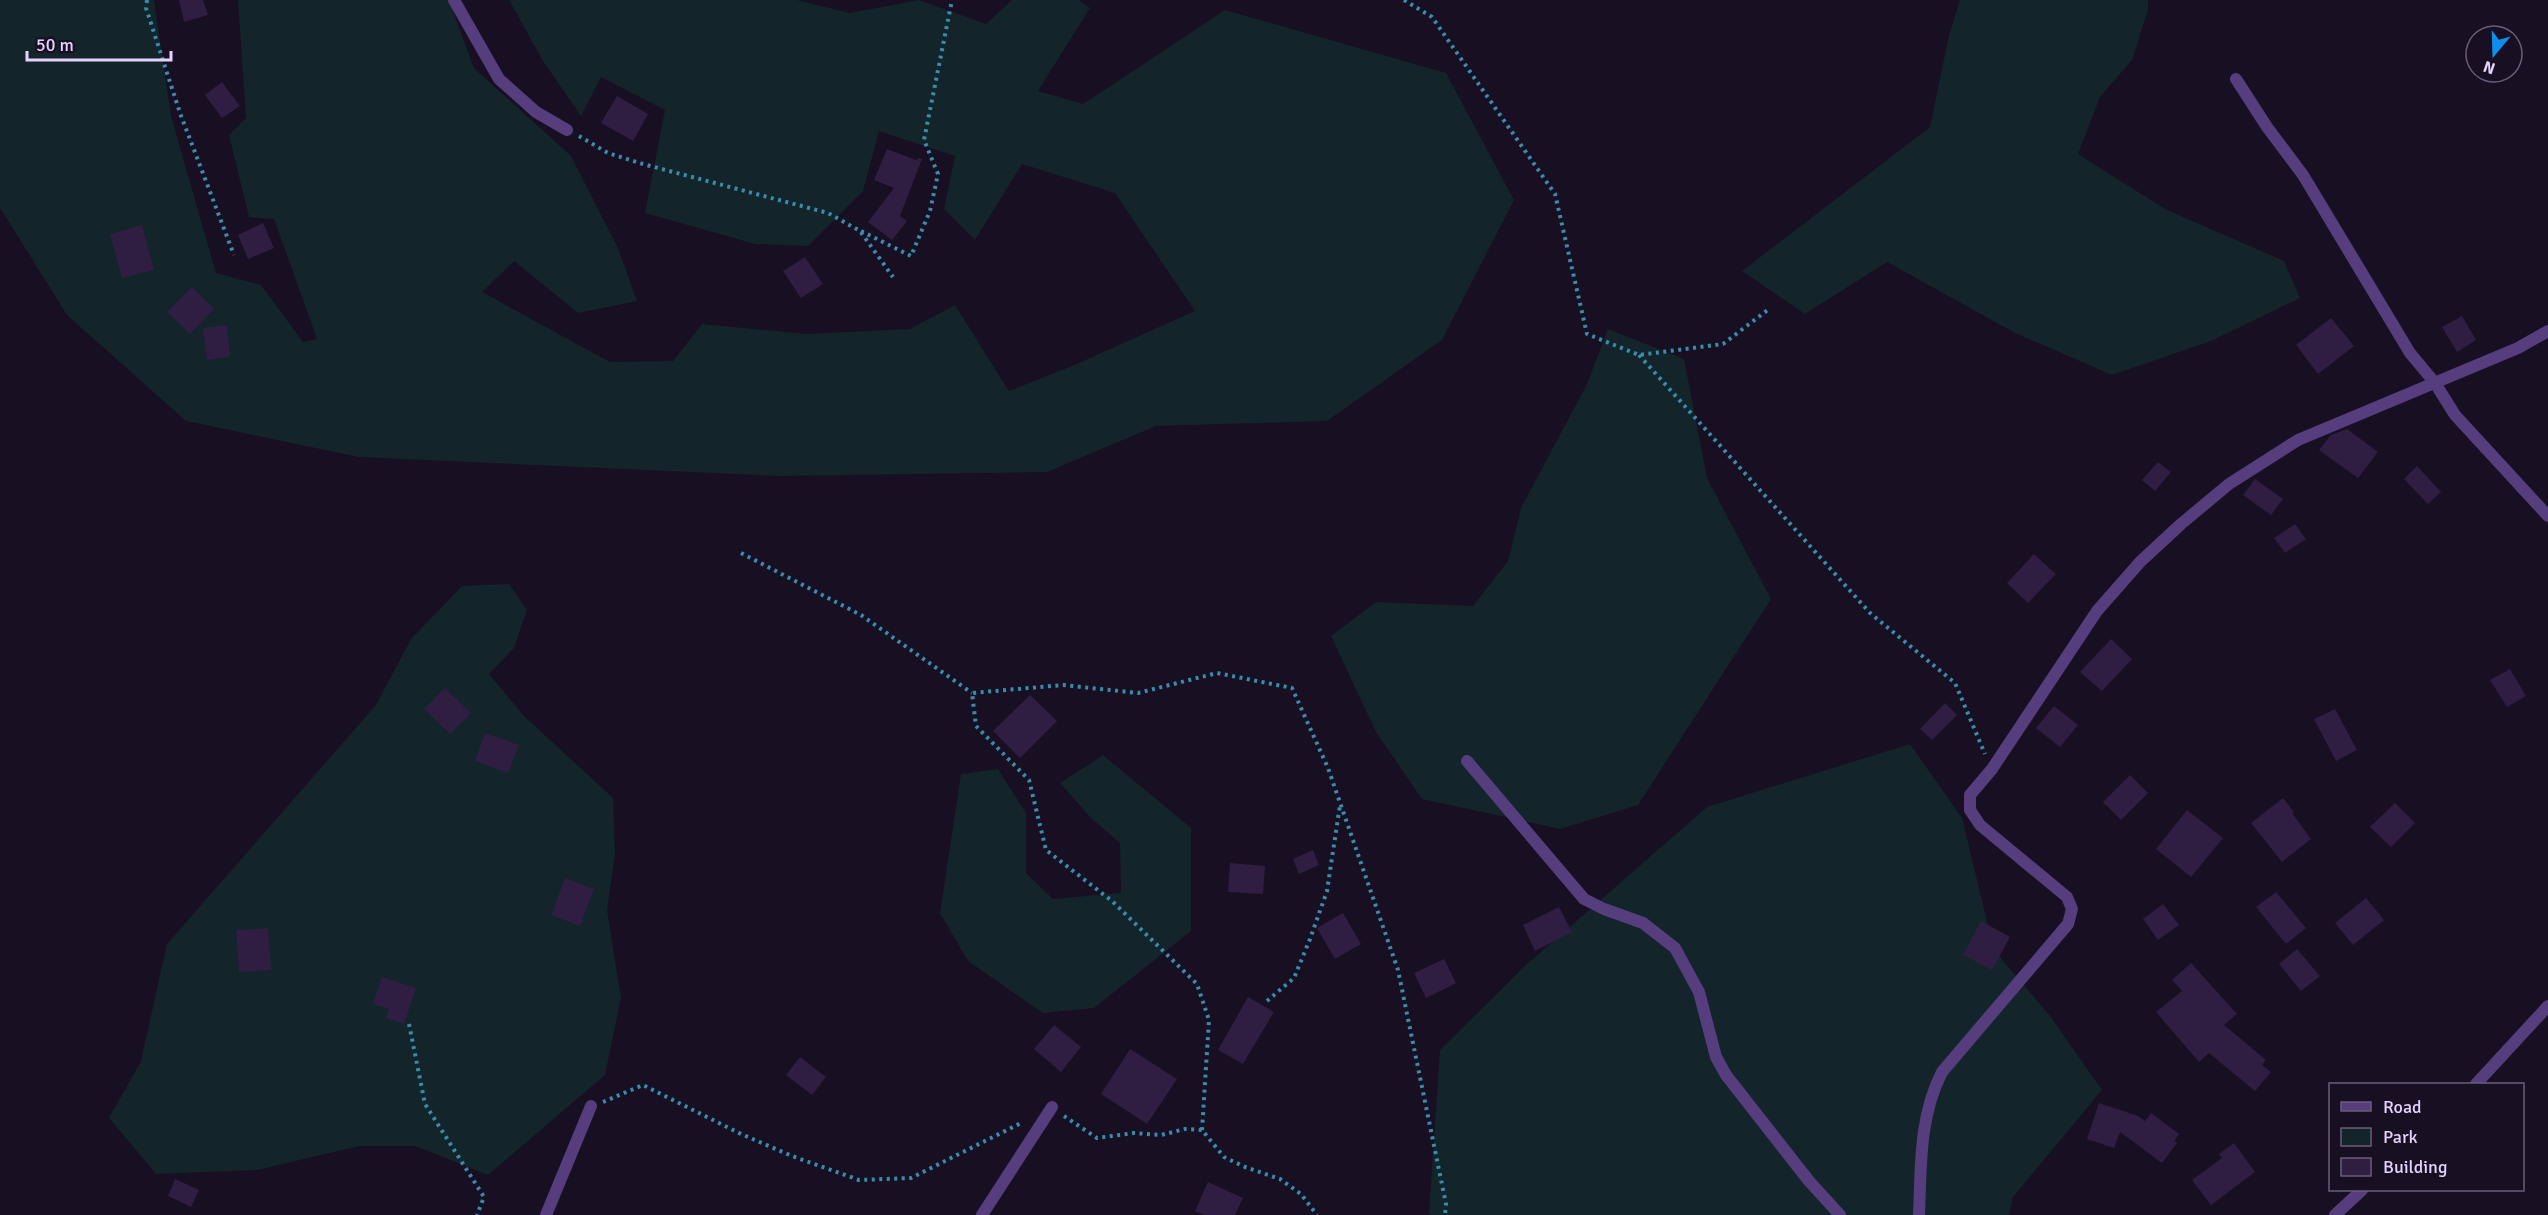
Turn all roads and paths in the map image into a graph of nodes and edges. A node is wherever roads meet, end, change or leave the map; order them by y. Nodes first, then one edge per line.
1 (147, 0) edge
2 (454, 0) edge
3 (952, 0) edge
4 (1404, 0) edge
5 (2236, 80) dead end
6 (567, 130) joint
7 (860, 231) junction
8 (234, 255) dead end
9 (893, 277) dead end
10 (1769, 309) dead end
11 (2548, 332) edge
12 (1639, 355) junction
13 (2435, 383) junction
14 (2548, 516) edge
15 (741, 553) dead end
16 (972, 693) junction
17 (1467, 761) dead end
18 (1992, 769) junction
19 (1341, 805) junction
20 (1267, 1001) dead end
21 (2548, 1006) edge
22 (409, 1024) dead end
23 (2477, 1083) edge
24 (591, 1106) joint
25 (1052, 1107) junction
26 (1202, 1131) junction
27 (2361, 1191) edge
28 (477, 1215) edge
29 (546, 1215) edge
30 (982, 1215) edge
31 (1317, 1215) edge
32 (1445, 1215) edge
33 (1839, 1215) edge
34 (1919, 1215) edge
35 (2335, 1215) edge

1 - 8 path
2 - 6 street
3 - 7 path
4 - 12 path
5 - 13 street
6 - 7 path
7 - 9 path
10 - 12 path
11 - 13 street
12 - 18 path
13 - 14 street
13 - 18 street
15 - 16 path
16 - 19 path
16 - 26 path
17 - 33 street
18 - 34 street
19 - 20 path
19 - 32 path
21 - 23 street
22 - 28 path
24 - 25 path
24 - 29 street
25 - 26 path
25 - 30 street
26 - 31 path
27 - 35 street

